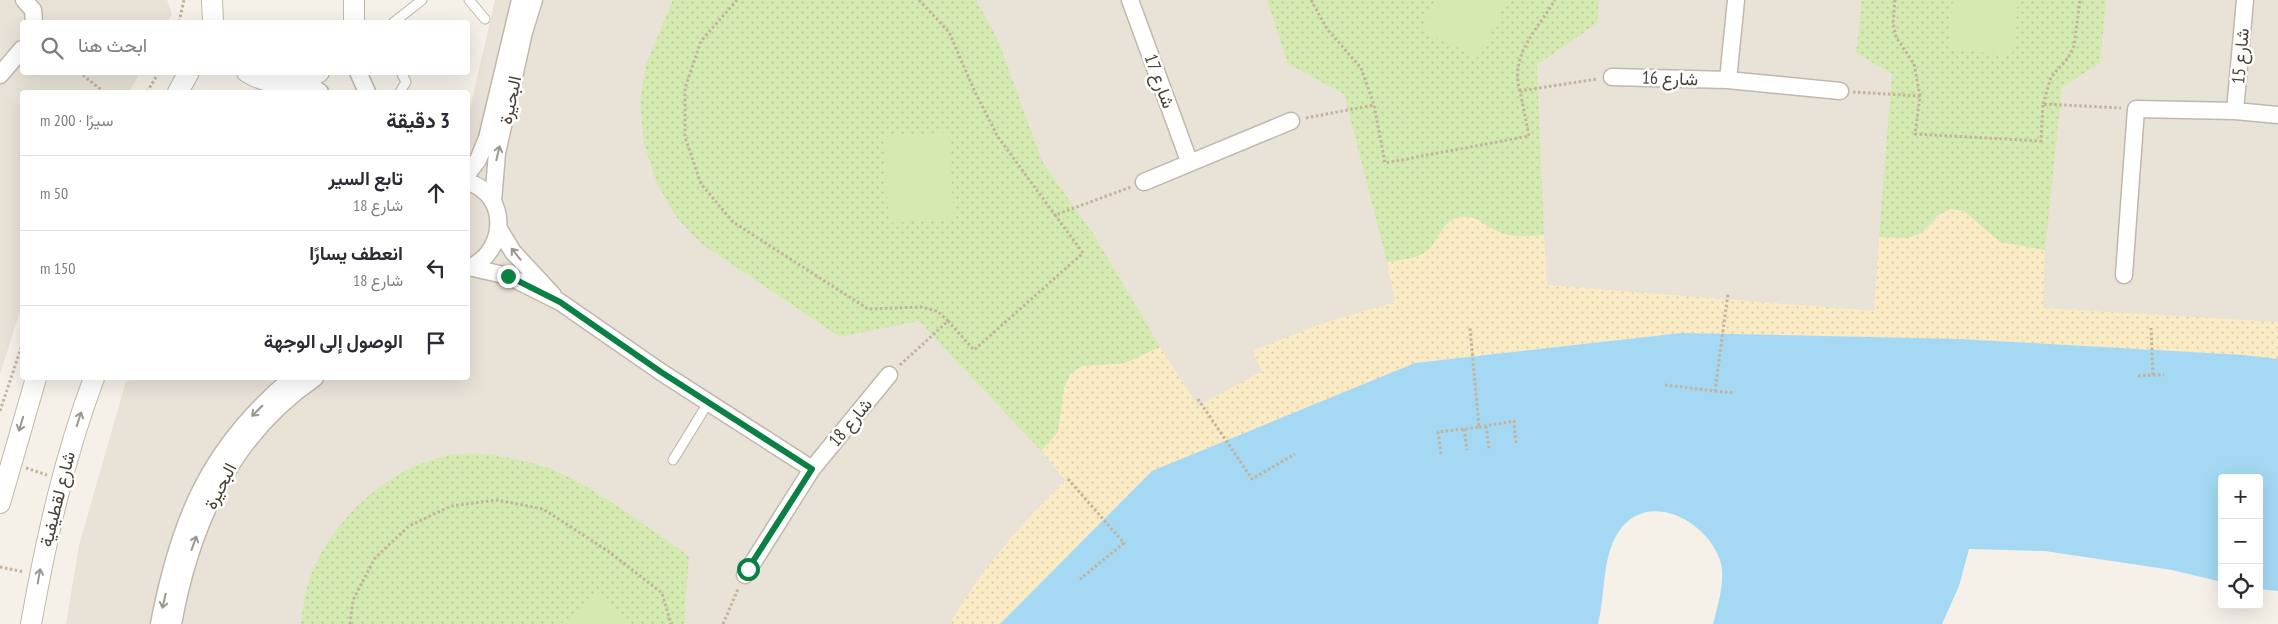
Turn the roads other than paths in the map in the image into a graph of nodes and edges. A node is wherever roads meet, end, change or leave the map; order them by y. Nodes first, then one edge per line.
1 (24, 0) edge
2 (212, 0) edge
3 (354, 0) edge
4 (422, 0) edge
5 (469, 0) edge
6 (520, 0) edge
7 (534, 0) edge
8 (1130, 0) edge
9 (1736, 0) edge
10 (2245, 0) edge
11 (485, 19) dead end
12 (34, 20) edge
13 (213, 20) edge
14 (354, 20) edge
15 (397, 20) edge
16 (514, 48) junction
17 (20, 51) edge
18 (0, 75) edge
19 (188, 75) edge
20 (253, 75) edge
21 (312, 75) edge
22 (359, 75) edge
23 (402, 75) edge
24 (1612, 77) road end
25 (301, 80) junction
26 (1728, 80) junction
27 (277, 82) junction
28 (179, 90) edge
29 (259, 90) edge
30 (317, 90) edge
31 (366, 90) edge
32 (401, 90) edge
33 (1840, 91) road end
34 (2235, 111) junction
35 (2278, 115) edge
36 (1291, 121) road end
37 (1190, 161) junction
38 (470, 170) edge
39 (1144, 182) road end
40 (470, 183) edge
41 (493, 201) junction
42 (499, 230) junction
43 (470, 267) edge
44 (470, 268) edge
45 (2124, 275) dead end
46 (560, 302) junction
47 (889, 375) road end
48 (35, 380) edge
49 (93, 380) edge
50 (309, 380) edge
51 (287, 388) edge
52 (708, 403) junction
53 (673, 460) dead end
54 (812, 469) junction
55 (0, 503) edge
56 (745, 575) road end
57 (176, 578) junction
58 (31, 624) edge
59 (159, 624) edge
60 (173, 624) edge

1 - 12 street
2 - 13 street
3 - 14 street
4 - 15 lane
5 - 11 lane
6 - 16 street, البحيرة
7 - 16 street, البحيرة
8 - 37 street, شارع 17
9 - 26 street
10 - 34 street, شارع 15
16 - 38 street, البحيرة
41 -> 16 street, البحيرة
17 - 18 street
19 - 28 street
20 - 27 street
21 - 25 street
22 - 31 street
23 - 32 lane
24 - 26 street, شارع 16
25 - 27 street
25 - 30 street
26 - 33 street, شارع 16
27 - 29 street
34 - 35 street
34 - 45 street
36 - 37 street
37 - 39 street
40 - 41 street
41 - 42 street, البحيرة
42 - 43 street
46 -> 42 street
44 - 46 street
46 - 52 street
47 - 54 street, شارع 18
48 -> 55 street
58 -> 49 street, شارع لقطيفية
50 - 51 street, البحيرة
51 - 57 street, البحيرة
52 - 53 lane
52 - 54 street
54 - 56 street, شارع 18
57 -> 59 street, البحيرة
57 - 60 street, البحيرة

